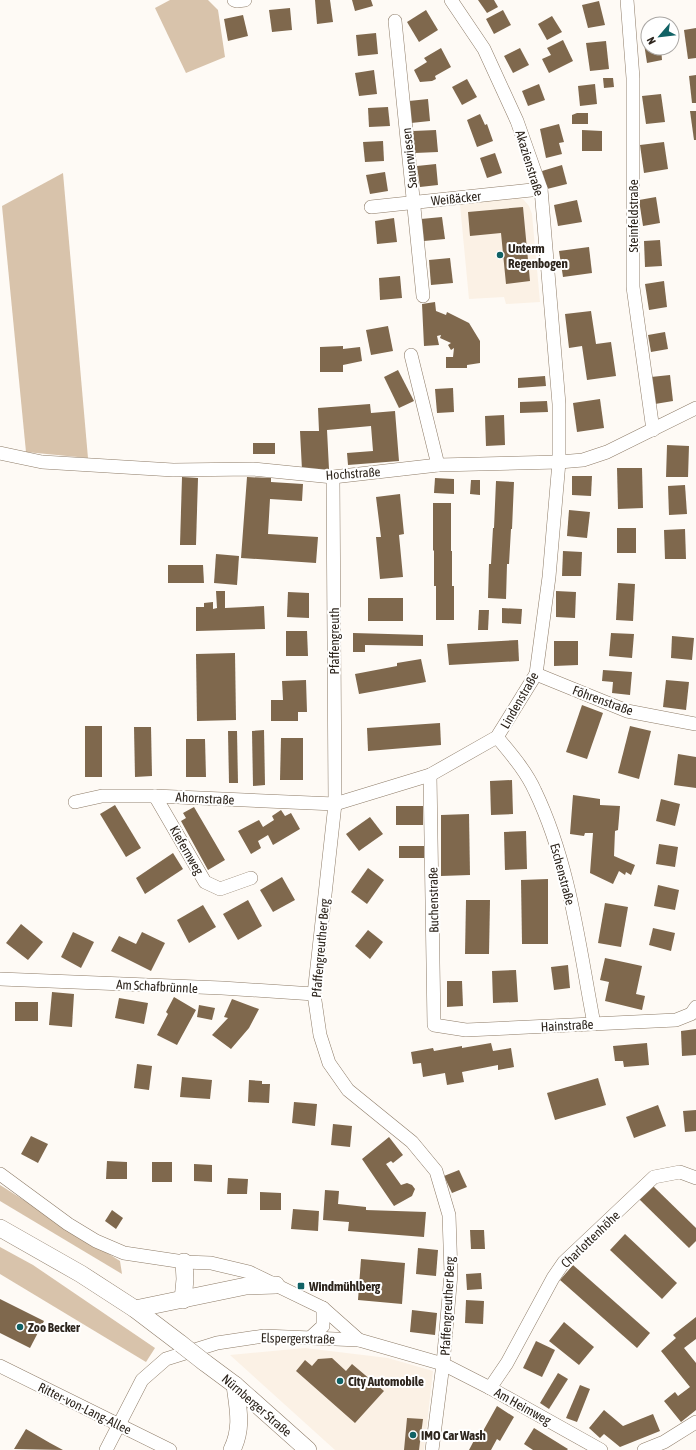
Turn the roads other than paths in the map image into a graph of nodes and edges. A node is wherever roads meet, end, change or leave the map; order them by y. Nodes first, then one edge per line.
1 (234, 0) edge
2 (245, 0) edge
3 (452, 0) edge
4 (627, 0) edge
5 (395, 21) dead end
6 (541, 189) junction
7 (413, 203) junction
8 (371, 207) dead end
9 (423, 296) dead end
10 (411, 354) dead end
11 (696, 408) edge
12 (653, 430) junction
13 (0, 453) edge
14 (559, 462) junction
15 (438, 465) junction
16 (333, 477) junction
17 (536, 674) junction
18 (696, 724) edge
19 (497, 737) junction
20 (430, 775) junction
21 (155, 796) junction
22 (75, 802) dead end
23 (335, 804) junction
24 (251, 878) dead end
25 (0, 979) edge
26 (314, 994) junction
27 (696, 1007) edge
28 (594, 1024) junction
29 (434, 1025) joint
30 (0, 1174) edge
31 (696, 1178) edge
32 (0, 1228) edge
33 (184, 1262) junction
34 (276, 1285) junction
35 (183, 1300) junction
36 (323, 1308) junction
37 (135, 1309) junction
38 (311, 1337) junction
39 (359, 1340) junction
40 (443, 1364) junction
41 (0, 1366) edge
42 (235, 1385) junction
43 (490, 1388) junction
44 (696, 1422) edge
45 (119, 1426) junction
46 (106, 1450) edge
47 (170, 1450) edge
48 (232, 1450) edge
49 (308, 1450) edge
50 (432, 1450) edge
51 (601, 1450) edge
52 (644, 1450) edge

1 - 2 street
3 - 6 street, Akazienstraße
4 - 12 street, Steinfeldstraße
5 - 7 street, Sauerwiesen
6 - 7 street, Weißäcker
6 - 14 street, Akazienstraße
7 - 8 street, Weißäcker
7 - 9 street, Sauerwiesen
10 - 15 street
11 - 12 street, Hochstraße
12 - 14 street, Hochstraße
13 - 16 street, Hochstraße
14 - 15 street, Hochstraße
14 - 17 street, Lindenstraße
15 - 16 street, Hochstraße
16 - 23 street, Pfaffengreuth
17 - 18 street, Föhrenstraße
17 - 19 street, Lindenstraße
19 - 20 street, Lindenstraße
19 - 28 street, Eschenstraße
20 - 23 street, Lindenstraße
20 - 29 street, Buchenstraße
21 - 22 street, Ahornstraße
21 - 23 street, Ahornstraße
21 - 24 street, Kiefernweg
23 - 26 street, Pfaffengreuther Berg
25 - 26 street, Am Schafbrünnle
26 - 40 street, Pfaffengreuther Berg
27 - 28 street, Hainstraße
28 - 29 street, Hainstraße
30 - 33 street
31 - 43 street, Charlottenhöhe
32 - 37 main road, Nürnberger Straße
33 - 34 street
33 - 35 main road
34 - 35 main road
34 - 36 street
35 - 37 main road
36 - 38 street
36 - 39 street
37 - 42 main road, Nürnberger Straße, bridge
38 - 39 street, Elspergerstraße
38 - 45 street, Elspergerstraße
39 - 40 street, Elspergerstraße
40 - 43 street, Am Heimweg
40 - 50 street, Pfaffengreuther Berg
41 - 45 street, Ritter-von-Lang-Allee
42 - 48 main road
42 - 49 main road, Nürnberger Straße
43 - 51 street, Am Heimweg
44 - 52 street
45 - 46 street, Elspergerstraße
45 - 47 street, Ritter-von-Lang-Allee

